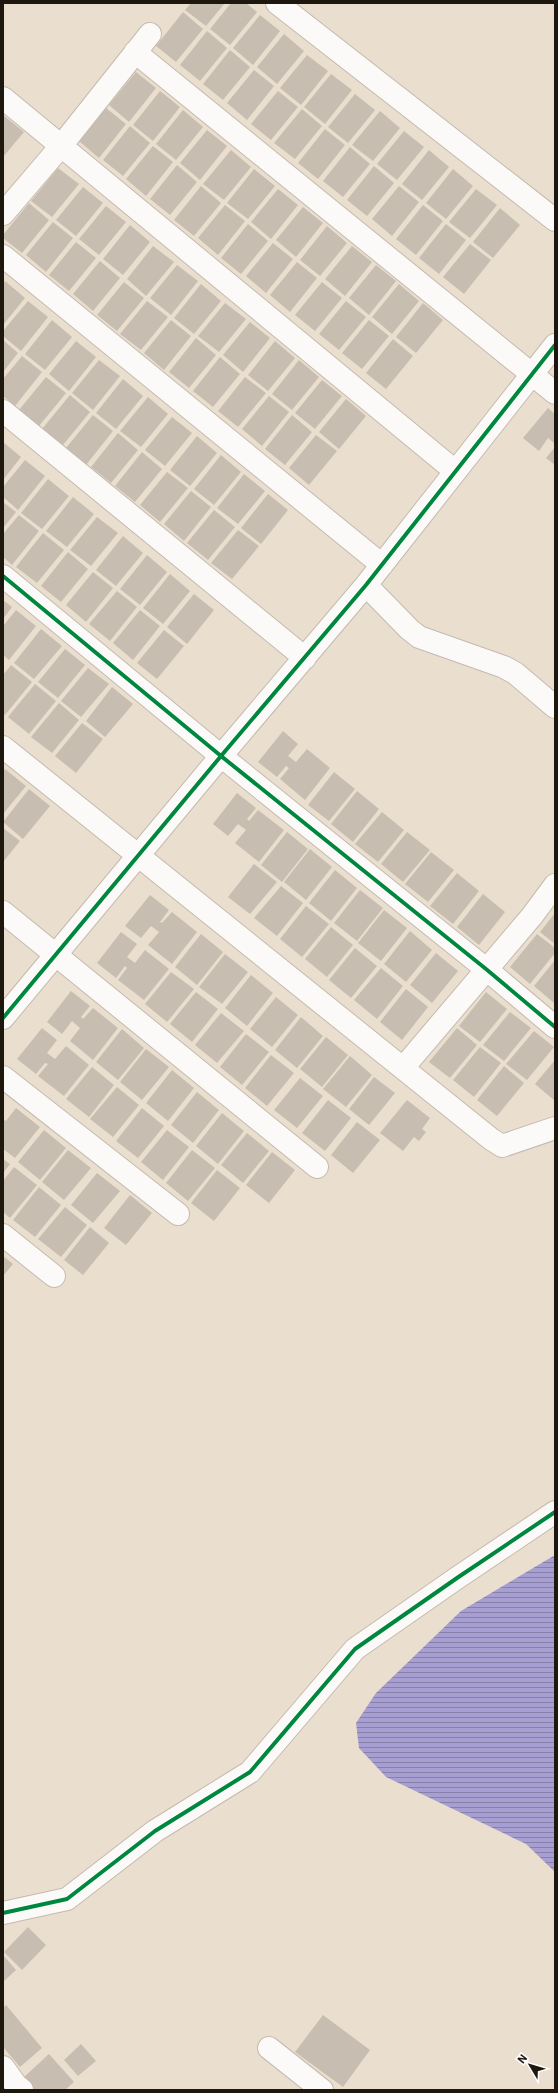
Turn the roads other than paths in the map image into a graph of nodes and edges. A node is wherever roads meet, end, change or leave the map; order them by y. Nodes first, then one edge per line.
1 (277, 3) edge
2 (150, 34) dead end
3 (135, 52) junction
4 (3, 98) edge
5 (61, 146) junction
6 (3, 214) edge
7 (555, 220) edge
8 (3, 256) edge
9 (555, 345) edge
10 (532, 374) junction
11 (555, 393) edge
12 (3, 411) edge
13 (455, 471) junction
14 (382, 565) junction
15 (3, 576) edge
16 (366, 585) junction
17 (305, 658) junction
18 (555, 707) edge
19 (3, 747) edge
20 (220, 756) junction
21 (139, 856) junction
22 (555, 885) edge
23 (3, 912) edge
24 (55, 954) junction
25 (486, 969) junction
26 (3, 1018) edge
27 (555, 1027) edge
28 (402, 1068) junction
29 (3, 1077) edge
30 (555, 1128) edge
31 (317, 1167) dead end
32 (178, 1214) dead end
33 (3, 1235) edge
34 (54, 1276) dead end
35 (555, 1512) edge
36 (3, 1913) edge
37 (269, 2048) dead end
38 (3, 2067) edge
39 (22, 2090) edge
40 (322, 2090) edge

1 - 7 street
2 - 3 street
3 - 5 street
3 - 10 street
4 - 5 street
5 - 6 street
5 - 13 street
8 - 14 street
9 - 10 street
10 - 11 street
10 - 13 street
12 - 17 street
13 - 14 street
14 - 16 street
15 - 20 street
16 - 17 street
16 - 18 street
17 - 20 street
19 - 21 street
20 - 21 street
20 - 25 street
21 - 24 street
21 - 28 street
22 - 25 street
23 - 24 street
24 - 26 street
24 - 31 street
25 - 27 street
25 - 28 street
28 - 30 street
29 - 32 street
33 - 34 street
35 - 36 street
37 - 40 street
38 - 39 street

